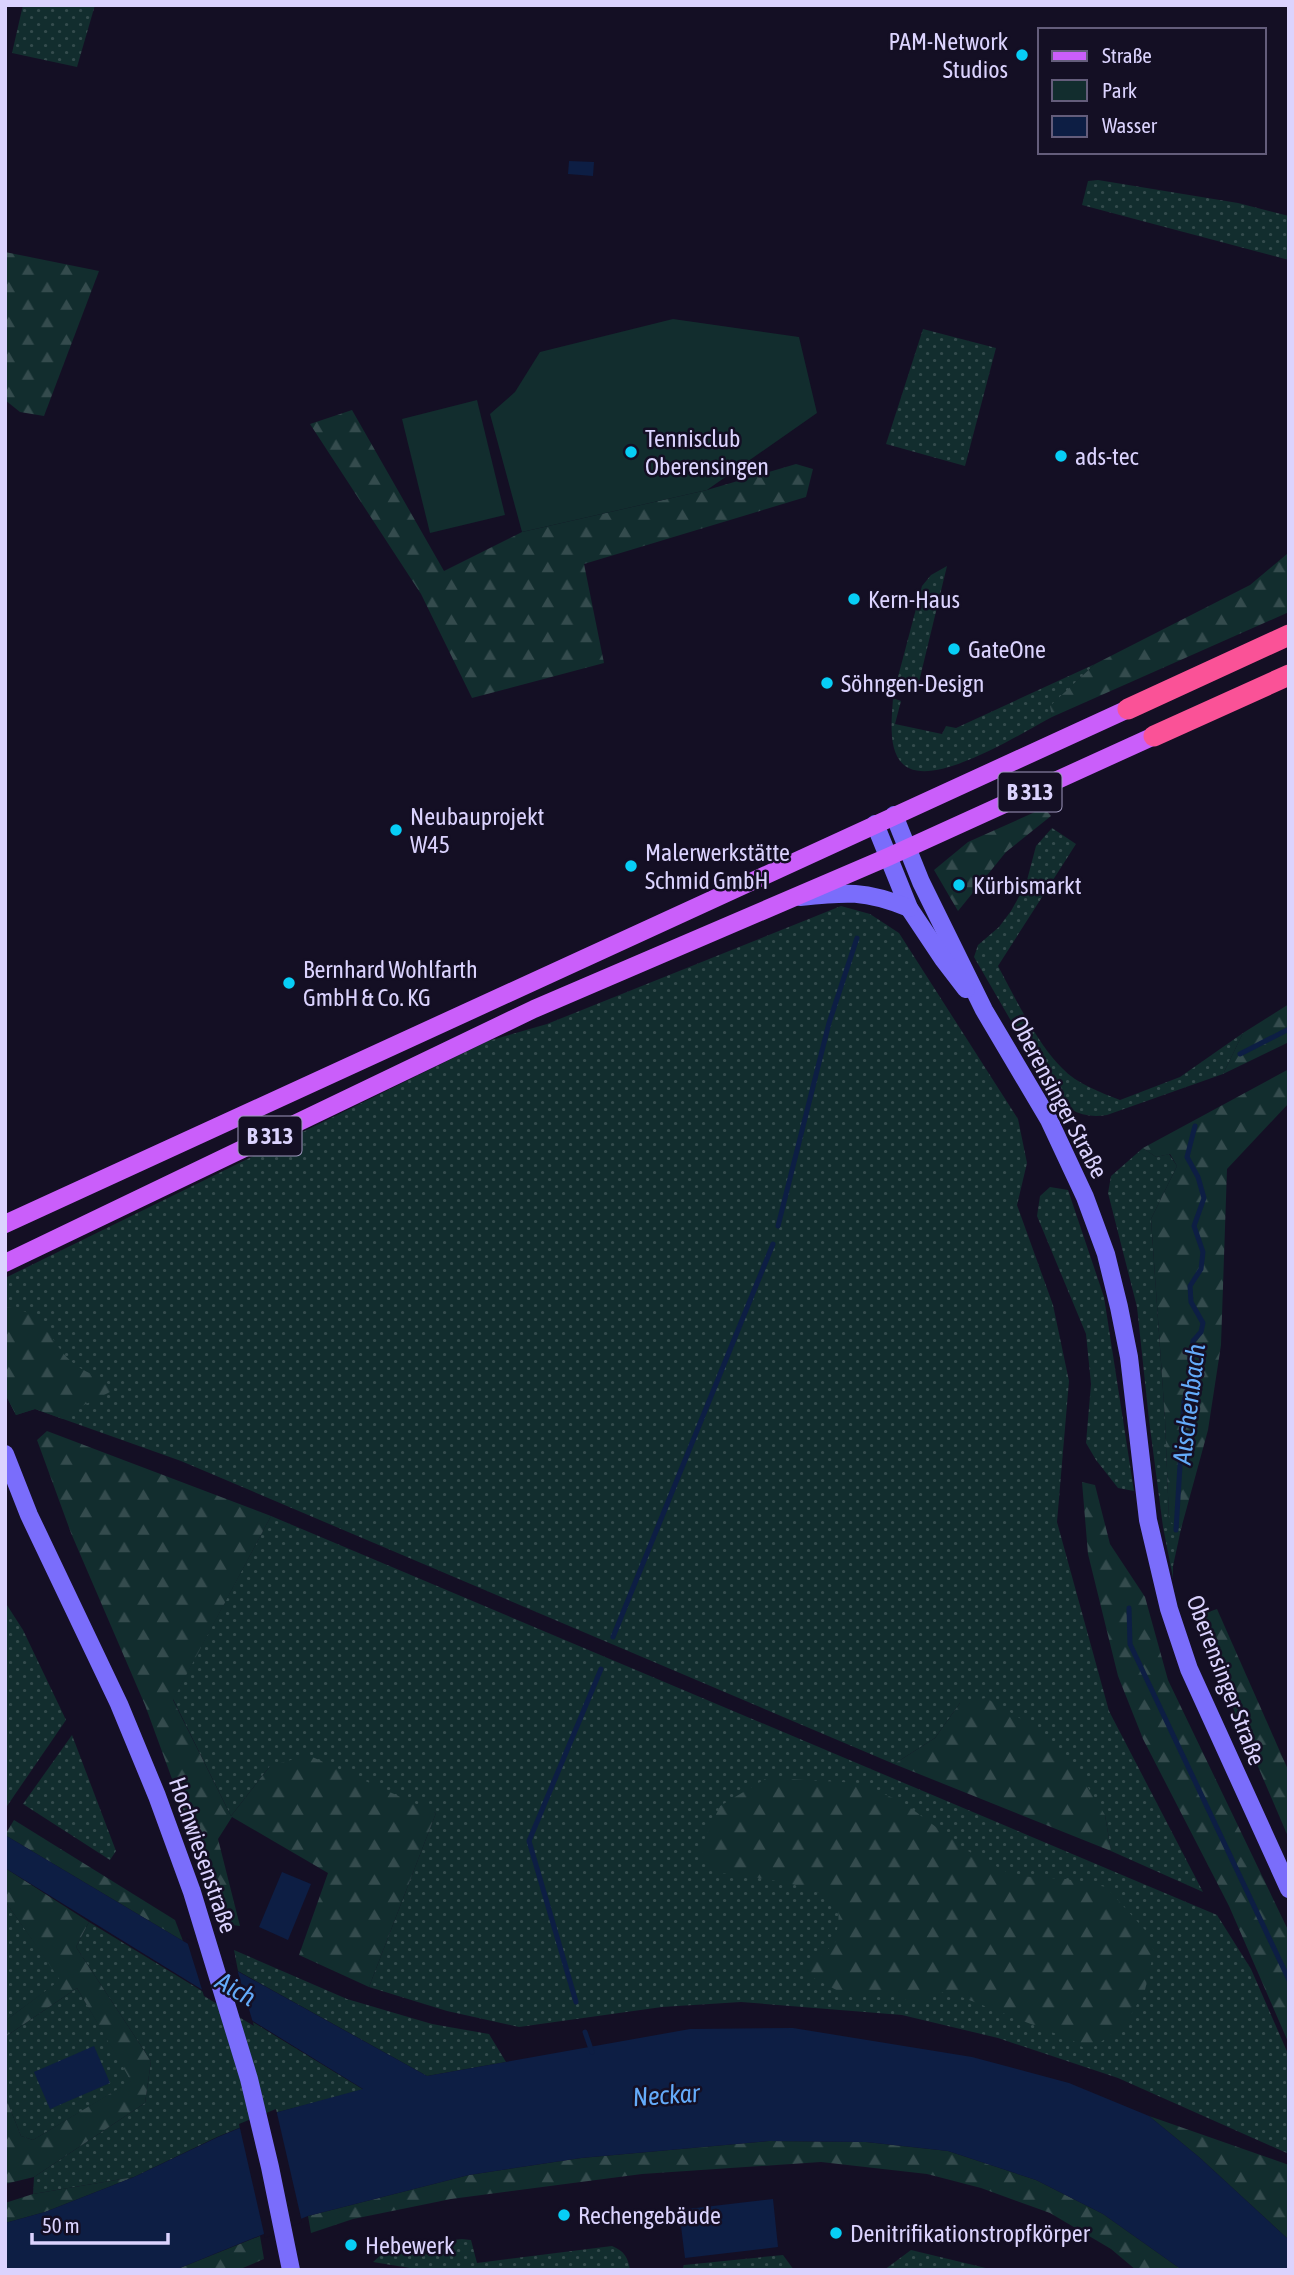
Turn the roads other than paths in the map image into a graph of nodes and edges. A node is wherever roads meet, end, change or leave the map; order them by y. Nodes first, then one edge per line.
1 (1289, 635) edge
2 (1289, 675) edge
3 (1128, 709) joint
4 (1154, 736) joint
5 (894, 815) junction
6 (875, 824) junction
7 (907, 849) junction
8 (888, 857) junction
9 (795, 897) junction
10 (909, 908) junction
11 (984, 1010) junction
12 (5, 1224) edge
13 (5, 1263) edge
14 (5, 1454) edge
15 (5, 1485) edge
16 (29, 1515) junction
17 (1289, 1889) edge
18 (291, 2270) edge

1 - 3 highway, B 313
2 - 4 highway, B 313
3 - 5 main road, B 313
4 - 7 main road, B 313
5 - 6 main road, B 313
5 - 7 street, Oberensinger Straße
6 - 8 street, Oberensinger Straße
6 - 12 main road, B 313
7 - 8 main road, B 313
7 - 11 street, Oberensinger Straße
8 - 9 main road, B 313
8 - 10 street, Oberensinger Straße
9 - 10 street
9 - 13 main road, B 313
10 - 11 street, Oberensinger Straße
11 - 17 street, Oberensinger Straße
14 - 16 street, Hochwiesenstraße
15 - 16 street, Hochwiesenstraße
16 - 18 street, Hochwiesenstraße

